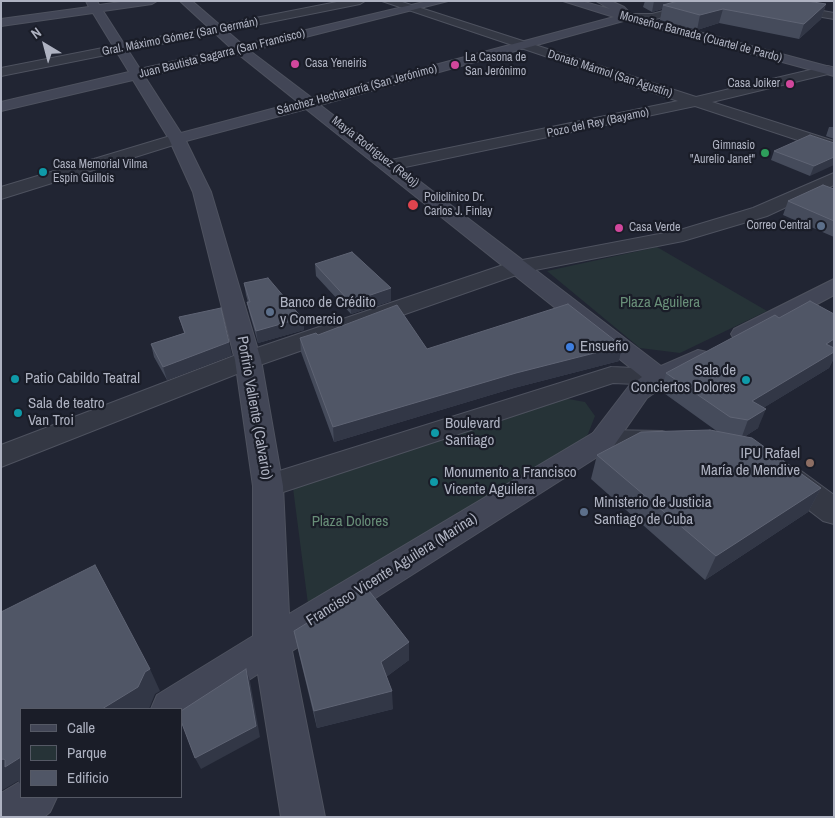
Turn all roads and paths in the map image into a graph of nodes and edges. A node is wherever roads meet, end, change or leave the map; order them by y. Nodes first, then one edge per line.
1 (152, 1) edge
2 (185, 1) edge
3 (360, 1) edge
4 (386, 1) edge
5 (443, 1) edge
6 (568, 1) edge
7 (716, 1) edge
8 (745, 1) edge
9 (94, 5) edge
10 (598, 5) edge
11 (636, 5) dead end
12 (411, 8) junction
13 (623, 13) junction
14 (834, 16) edge
15 (1, 23) edge
16 (216, 29) junction
17 (524, 45) junction
18 (120, 48) junction
19 (241, 50) junction
20 (831, 70) edge
21 (1, 72) edge
22 (137, 74) junction
23 (310, 102) junction
24 (695, 102) junction
25 (1, 108) edge
26 (177, 139) junction
27 (834, 147) edge
28 (391, 165) junction
29 (834, 178) edge
30 (1, 193) edge
31 (520, 267) junction
32 (834, 286) edge
33 (248, 360) junction
34 (659, 377) junction
35 (603, 440) junction
36 (686, 441) edge
37 (1, 457) edge
38 (767, 463) edge
39 (268, 486) junction
40 (834, 512) edge
41 (272, 644) junction
42 (173, 708) edge
43 (33, 798) edge
44 (4, 817) edge
45 (302, 817) edge

1 - 9 street
2 - 16 street, Mayía Rodríguez (Reloj)
3 - 16 street, Gral. Máximo Gómez (San Germán)
4 - 12 street, Donato Mármol (San Agustín)
5 - 12 street, Juan Bautista Sagarra (San Francisco)
6 - 10 street, Monseñor Barnada (Cuartel de Pardo)
7 - 13 street, Sánchez Hechavarría (San Jerónimo)
8 - 14 street
9 - 15 street
9 - 18 street, Porfirio Valiente (Calvario)
10 - 13 street, Monseñor Barnada (Cuartel de Pardo)
11 - 13 street, Sánchez Hechavarría (San Jerónimo)
12 - 17 street, Donato Mármol (San Agustín)
12 - 19 street, Juan Bautista Sagarra (San Francisco)
13 - 17 street, Sánchez Hechavarría (San Jerónimo)
13 - 20 street, Monseñor Barnada (Cuartel de Pardo)
16 - 18 street, Gral. Máximo Gómez (San Germán)
16 - 19 street, Mayía Rodríguez (Reloj)
17 - 23 street, Sánchez Hechavarría (San Jerónimo)
17 - 24 street, Donato Mármol (San Agustín)
18 - 21 street, Gral. Máximo Gómez (San Germán)
18 - 22 street, Porfirio Valiente (Calvario)
19 - 22 street, Juan Bautista Sagarra (San Francisco)
19 - 23 street, Mayía Rodríguez (Reloj)
20 - 24 street, Pozo del Rey (Bayamo)
22 - 25 street, Juan Bautista Sagarra (San Francisco)
22 - 26 street, Porfirio Valiente (Calvario)
23 - 26 street, Sánchez Hechavarría (San Jerónimo)
23 - 28 street, Mayía Rodríguez (Reloj)
24 - 27 street, Donato Mármol (San Agustín)
24 - 28 street, Pozo del Rey (Bayamo)
26 - 30 street, Sánchez Hechavarría (San Jerónimo)
26 - 33 street, Porfirio Valiente (Calvario)
28 - 31 street, Mayía Rodríguez (Reloj)
29 - 31 street
31 - 33 street
31 - 34 street, Mayía Rodríguez (Reloj)
32 - 34 street, Francisco Vicente Aguilera (Marina)
33 - 37 street
33 - 39 street, Porfirio Valiente (Calvario)
34 - 35 street, Francisco Vicente Aguilera (Marina)
34 - 39 street
35 - 36 street
35 - 41 street, Francisco Vicente Aguilera (Marina)
38 - 40 street
39 - 41 street, Porfirio Valiente (Calvario)
41 - 42 street, Francisco Vicente Aguilera (Marina)
41 - 45 street, Porfirio Valiente (Calvario)
43 - 44 street

